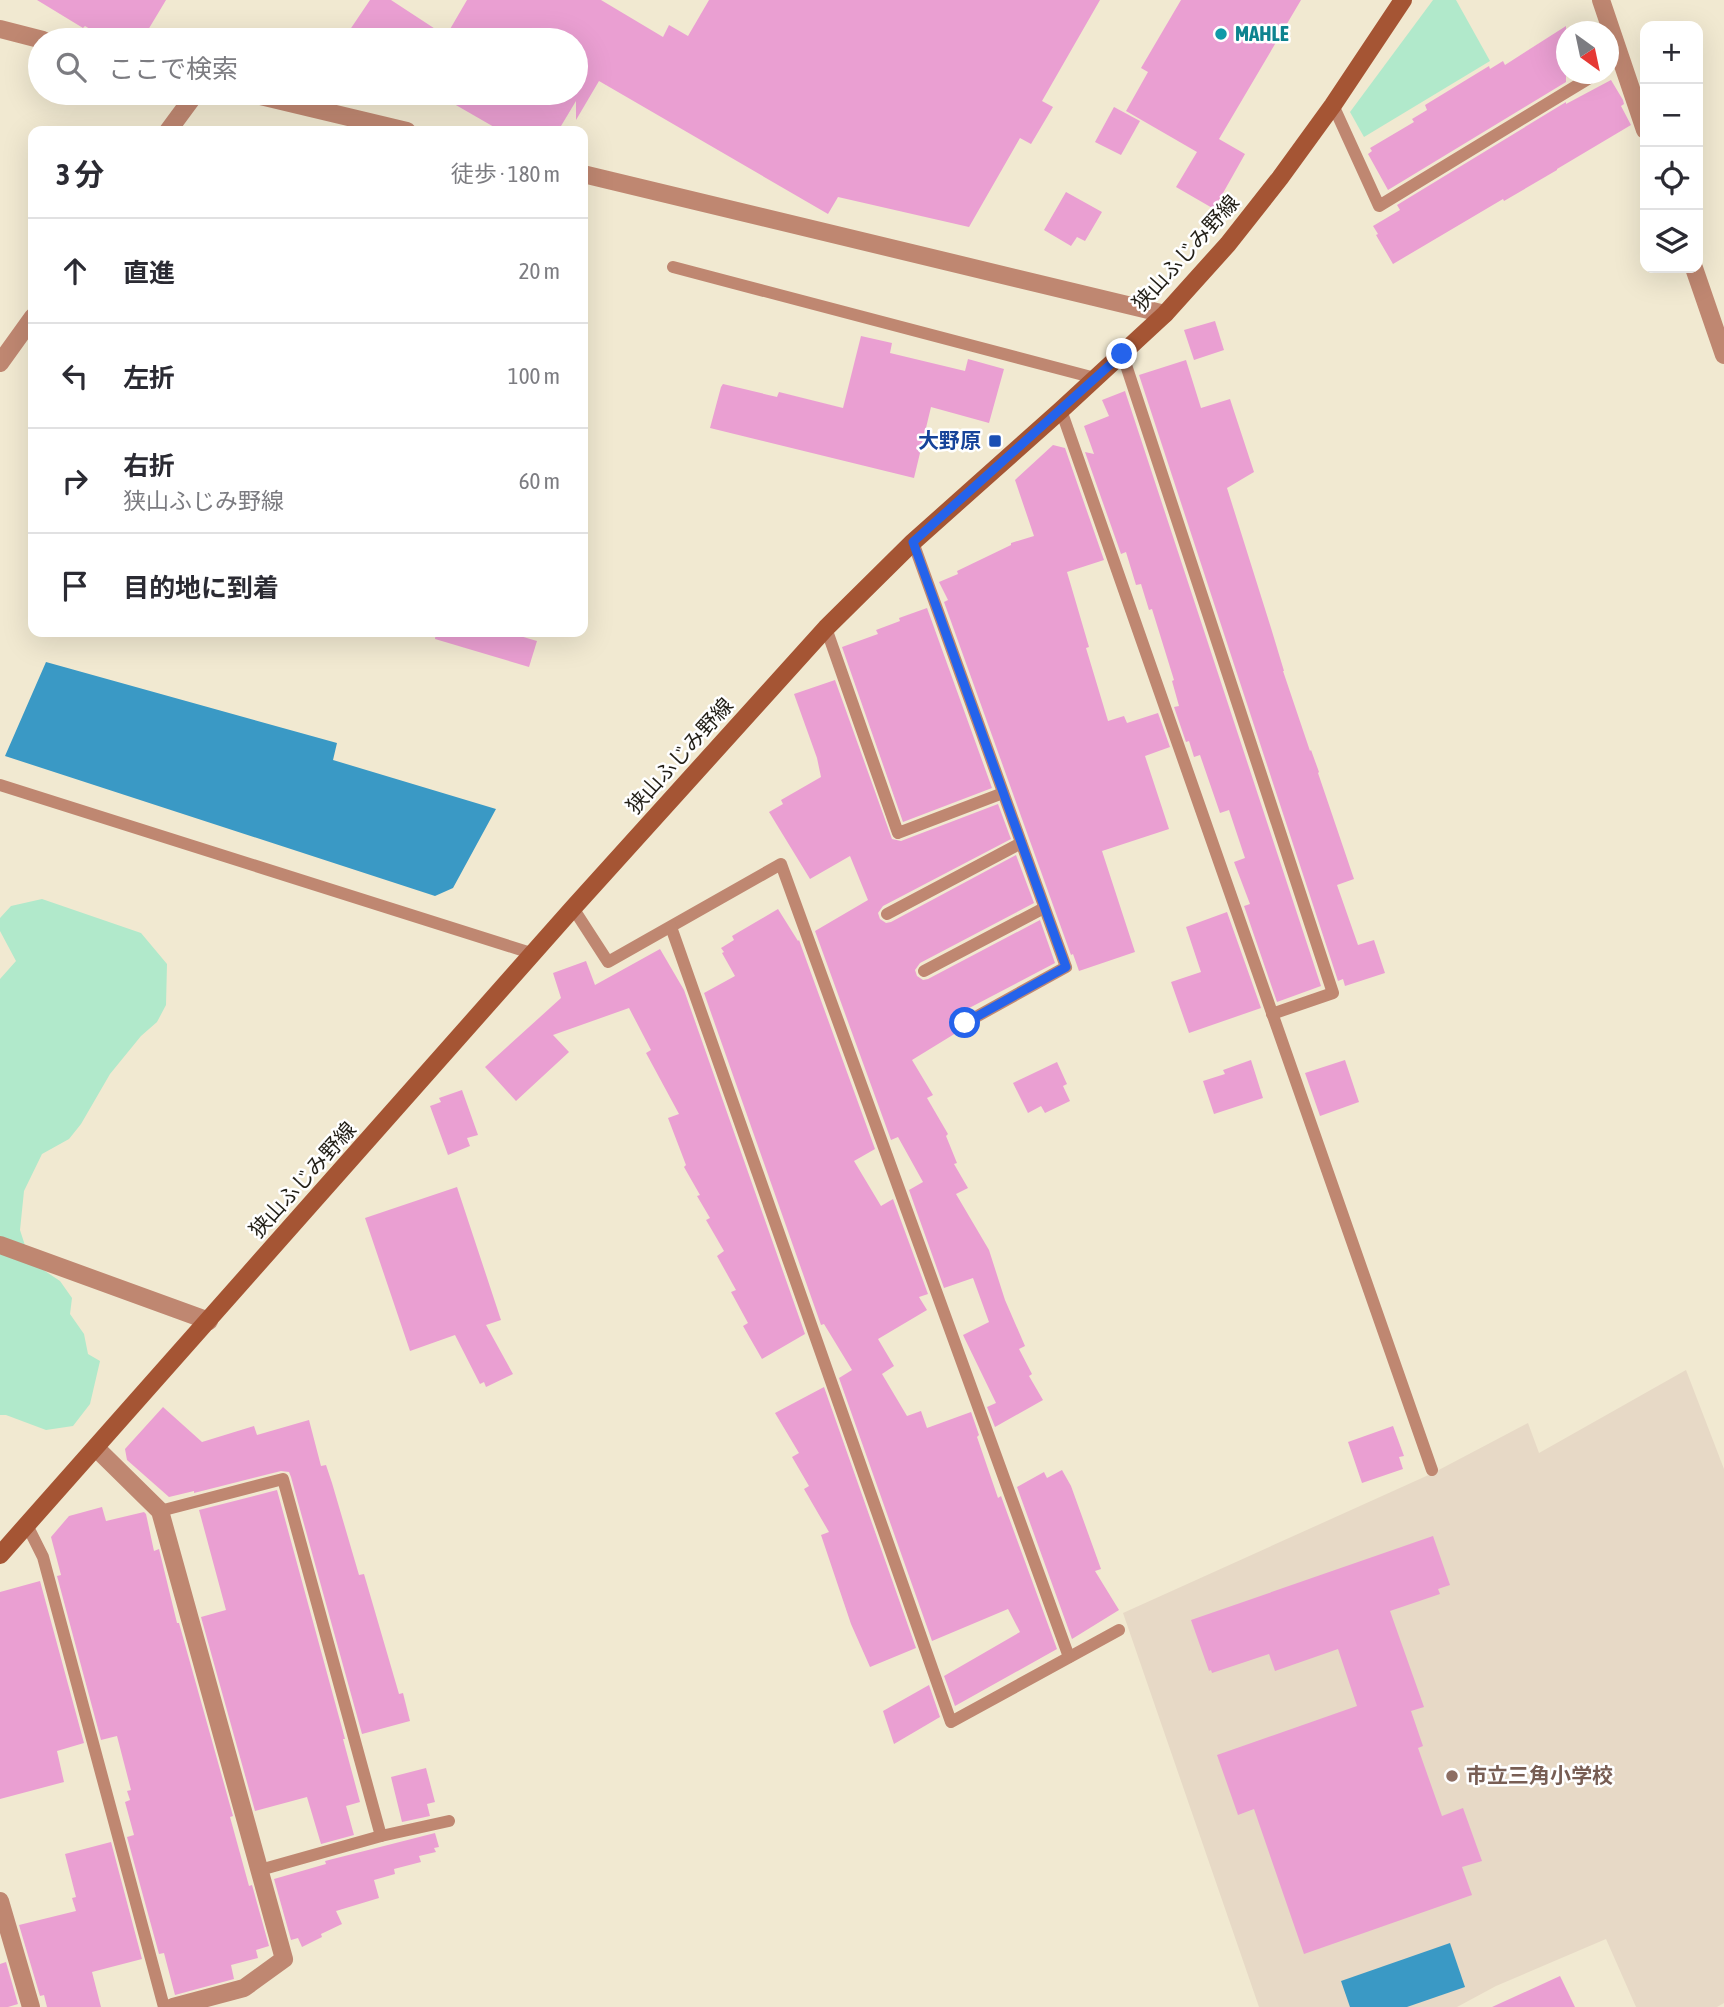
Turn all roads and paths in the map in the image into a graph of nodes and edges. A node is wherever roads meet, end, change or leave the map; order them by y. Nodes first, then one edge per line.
1 (1403, 0) edge
2 (1601, 0) edge
3 (1605, 21) edge
4 (0, 29) edge
5 (28, 36) edge
6 (1619, 73) edge
7 (1580, 84) edge
8 (187, 105) edge
9 (298, 105) edge
10 (1333, 105) junction
11 (1640, 119) edge
12 (172, 126) edge
13 (386, 126) edge
14 (588, 175) edge
15 (673, 267) dead end
16 (1695, 273) edge
17 (1165, 314) junction
18 (28, 324) edge
19 (1122, 354) junction
20 (1724, 355) edge
21 (0, 363) edge
22 (1095, 378) junction
23 (1061, 410) junction
24 (913, 542) junction
25 (826, 628) junction
26 (0, 785) edge
27 (1003, 793) junction
28 (1021, 843) junction
29 (573, 908) junction
30 (1045, 908) junction
31 (887, 914) dead end
32 (671, 927) junction
33 (534, 954) junction
34 (924, 971) dead end
35 (1272, 1014) junction
36 (965, 1023) dead end
37 (0, 1245) edge
38 (209, 1321) junction
39 (96, 1448) junction
40 (1432, 1470) dead end
41 (160, 1511) junction
42 (27, 1525) junction
43 (0, 1555) edge
44 (1119, 1630) dead end
45 (1069, 1657) junction
46 (449, 1821) dead end
47 (381, 1836) junction
48 (260, 1870) junction
49 (0, 1901) edge
50 (31, 2007) edge
51 (164, 2007) edge
52 (173, 2007) edge

1 - 10 main road, 狭山ふじみ野線
2 - 3 street
4 - 5 street
6 - 11 street
7 - 10 lane
8 - 12 street
9 - 13 street
10 - 17 main road, 狭山ふじみ野線
14 - 17 street
15 - 22 lane
16 - 20 street
17 - 19 main road, 狭山ふじみ野線
18 - 21 street
19 - 22 main road, 狭山ふじみ野線
19 - 35 lane
22 - 23 main road, 狭山ふじみ野線
23 - 24 main road, 狭山ふじみ野線
23 - 35 lane
24 - 25 main road, 狭山ふじみ野線
24 - 27 lane
25 - 27 lane
25 - 29 main road, 狭山ふじみ野線
26 - 33 lane
27 - 28 lane
28 - 30 lane
28 - 31 lane
29 - 32 lane
29 - 33 main road, 狭山ふじみ野線
30 - 34 lane
30 - 36 lane
32 - 45 lane
32 - 45 lane
33 - 38 main road, 狭山ふじみ野線
35 - 40 lane
37 - 38 street
38 - 39 main road, 狭山ふじみ野線
39 - 41 street
39 - 42 main road, 狭山ふじみ野線
41 - 47 lane
41 - 48 street
42 - 43 main road, 狭山ふじみ野線
42 - 51 lane
44 - 45 lane
46 - 47 lane
47 - 48 lane
48 - 52 street
49 - 50 street

